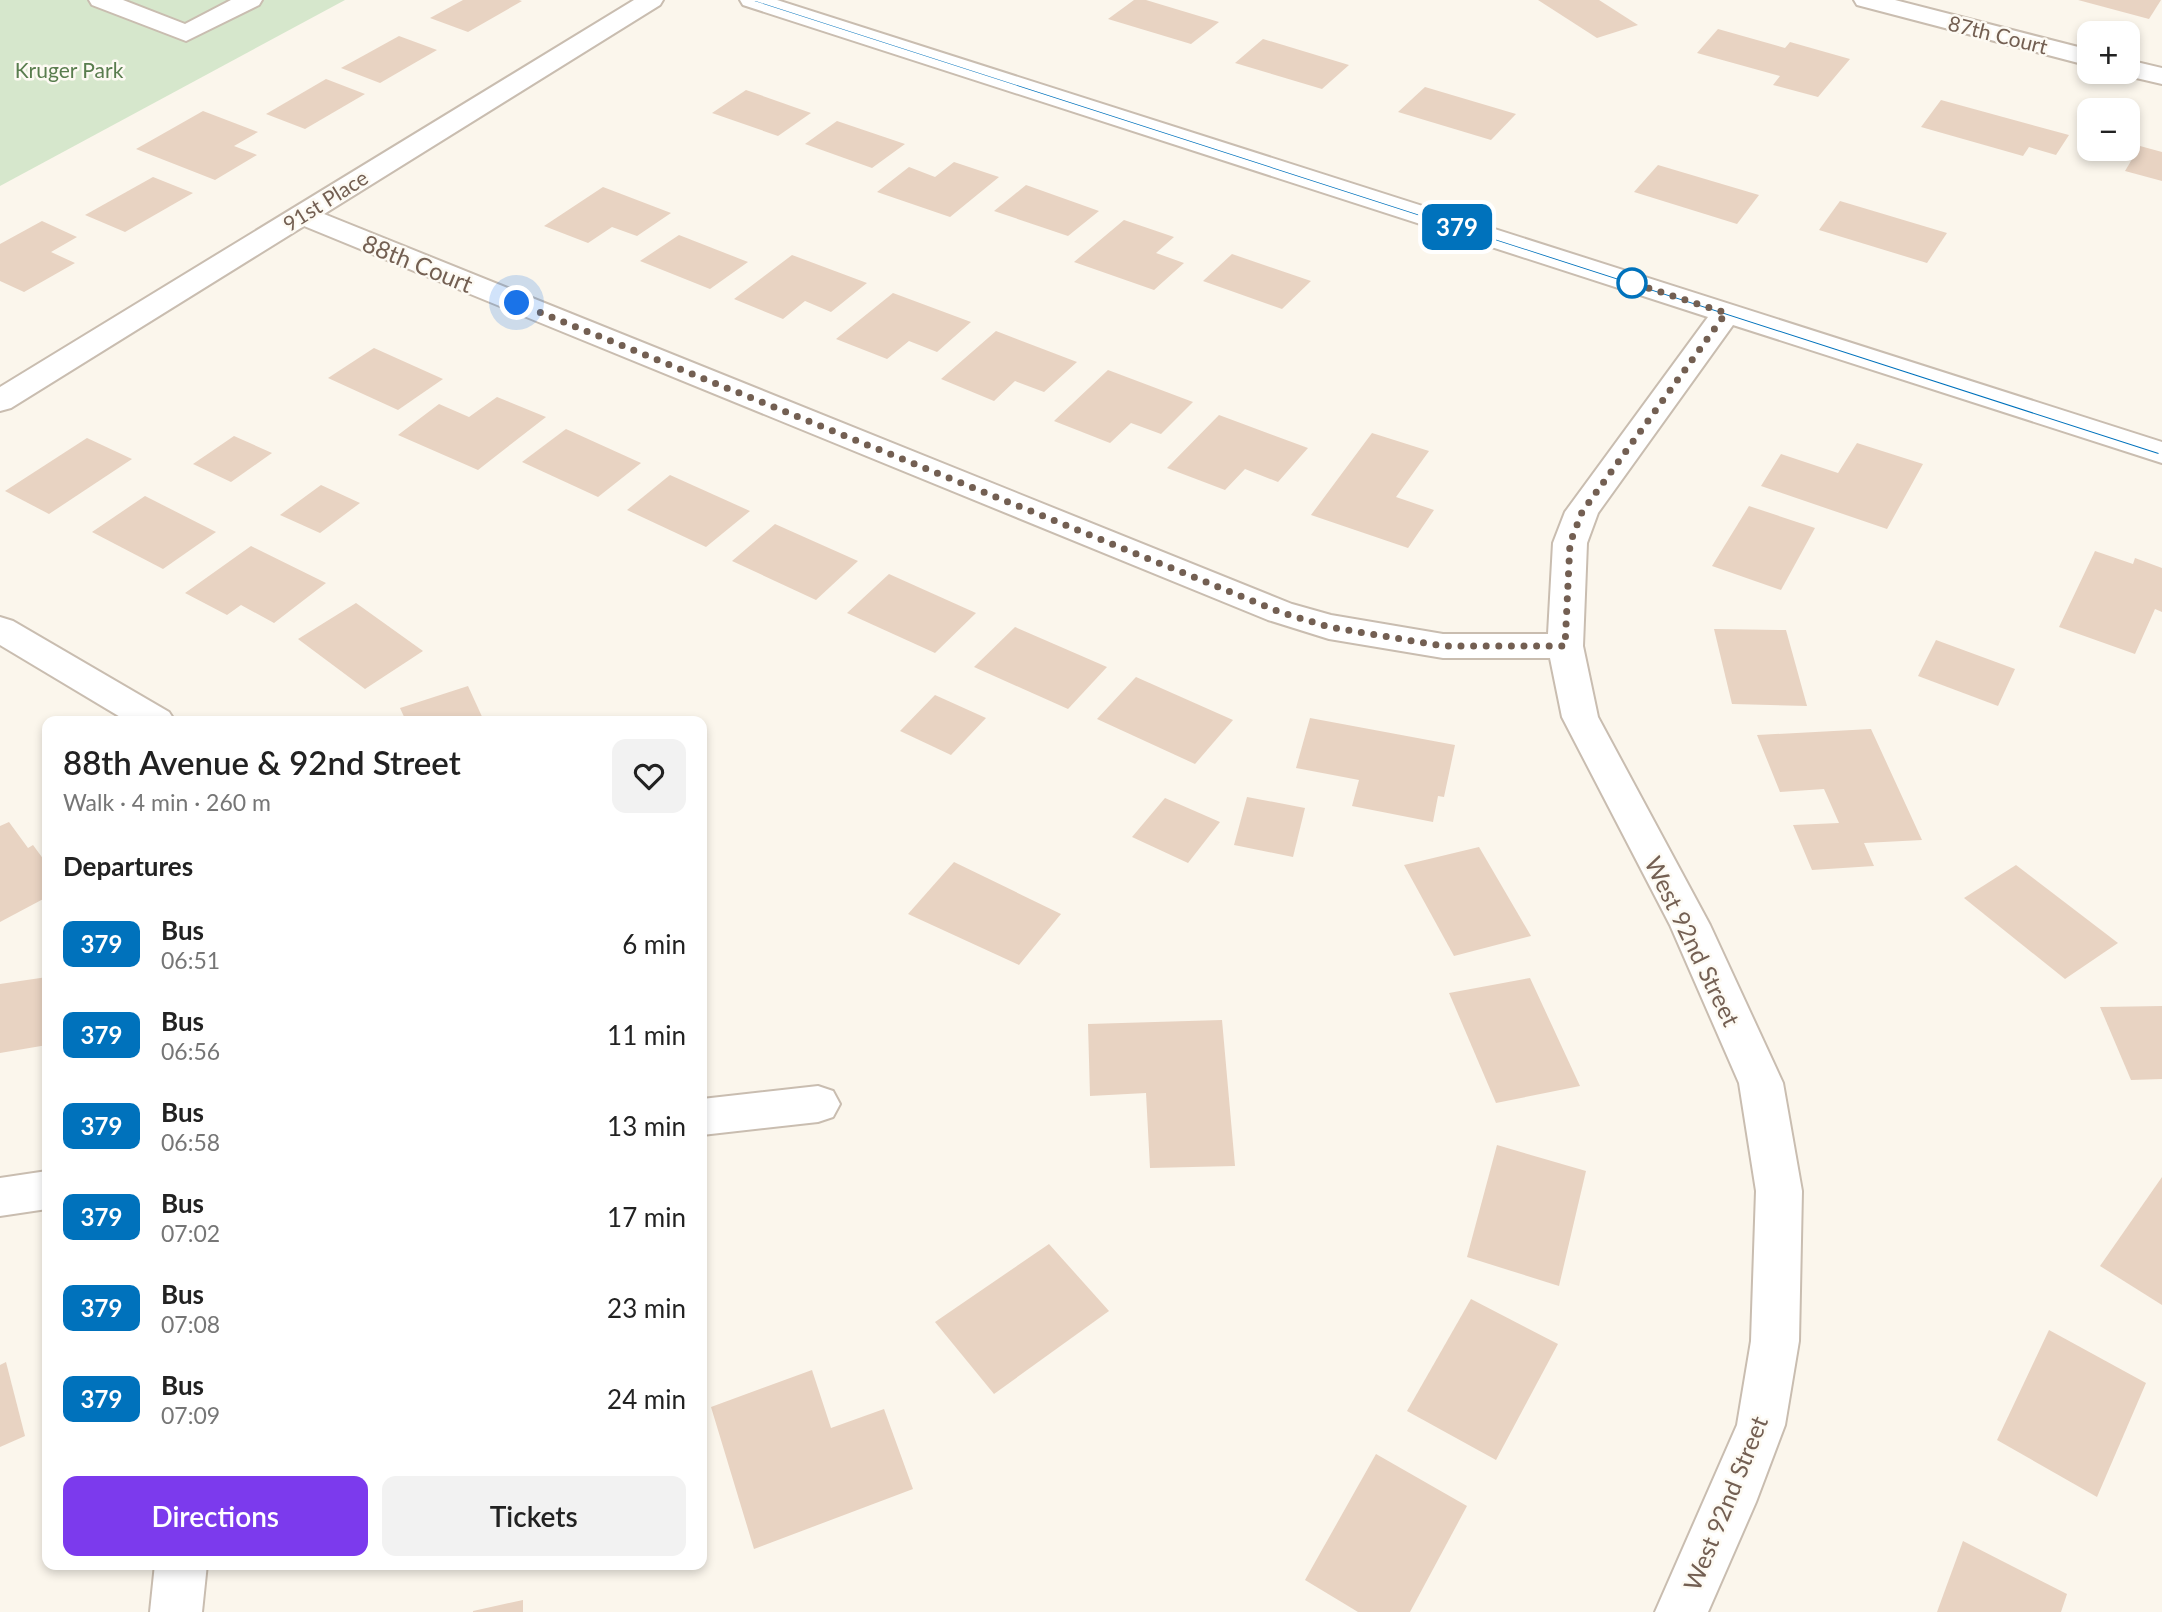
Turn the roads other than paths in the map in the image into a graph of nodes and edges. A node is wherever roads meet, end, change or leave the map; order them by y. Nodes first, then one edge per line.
1 (101, 0) edge
2 (250, 0) edge
3 (651, 0) edge
4 (752, 0) edge
5 (1866, 0) edge
6 (2077, 55) edge
7 (2140, 71) edge
8 (2162, 76) edge
9 (302, 215) junction
10 (1726, 313) junction
11 (0, 401) edge
12 (2162, 453) edge
13 (0, 629) edge
14 (1565, 646) junction
15 (148, 716) edge
16 (818, 1104) dead end
17 (707, 1116) edge
18 (42, 1191) edge
19 (0, 1197) edge
20 (180, 1570) edge
21 (176, 1612) edge
22 (1681, 1612) edge

1 - 2 street
3 - 9 street, 91st Place
4 - 10 street
5 - 6 street, 87th Court
7 - 8 street
9 - 11 street, 91st Place
9 - 14 street, 88th Court
10 - 12 street
10 - 14 street, West 92nd Street
13 - 15 street
14 - 22 street, West 92nd Street
16 - 17 street
18 - 19 street
20 - 21 street

